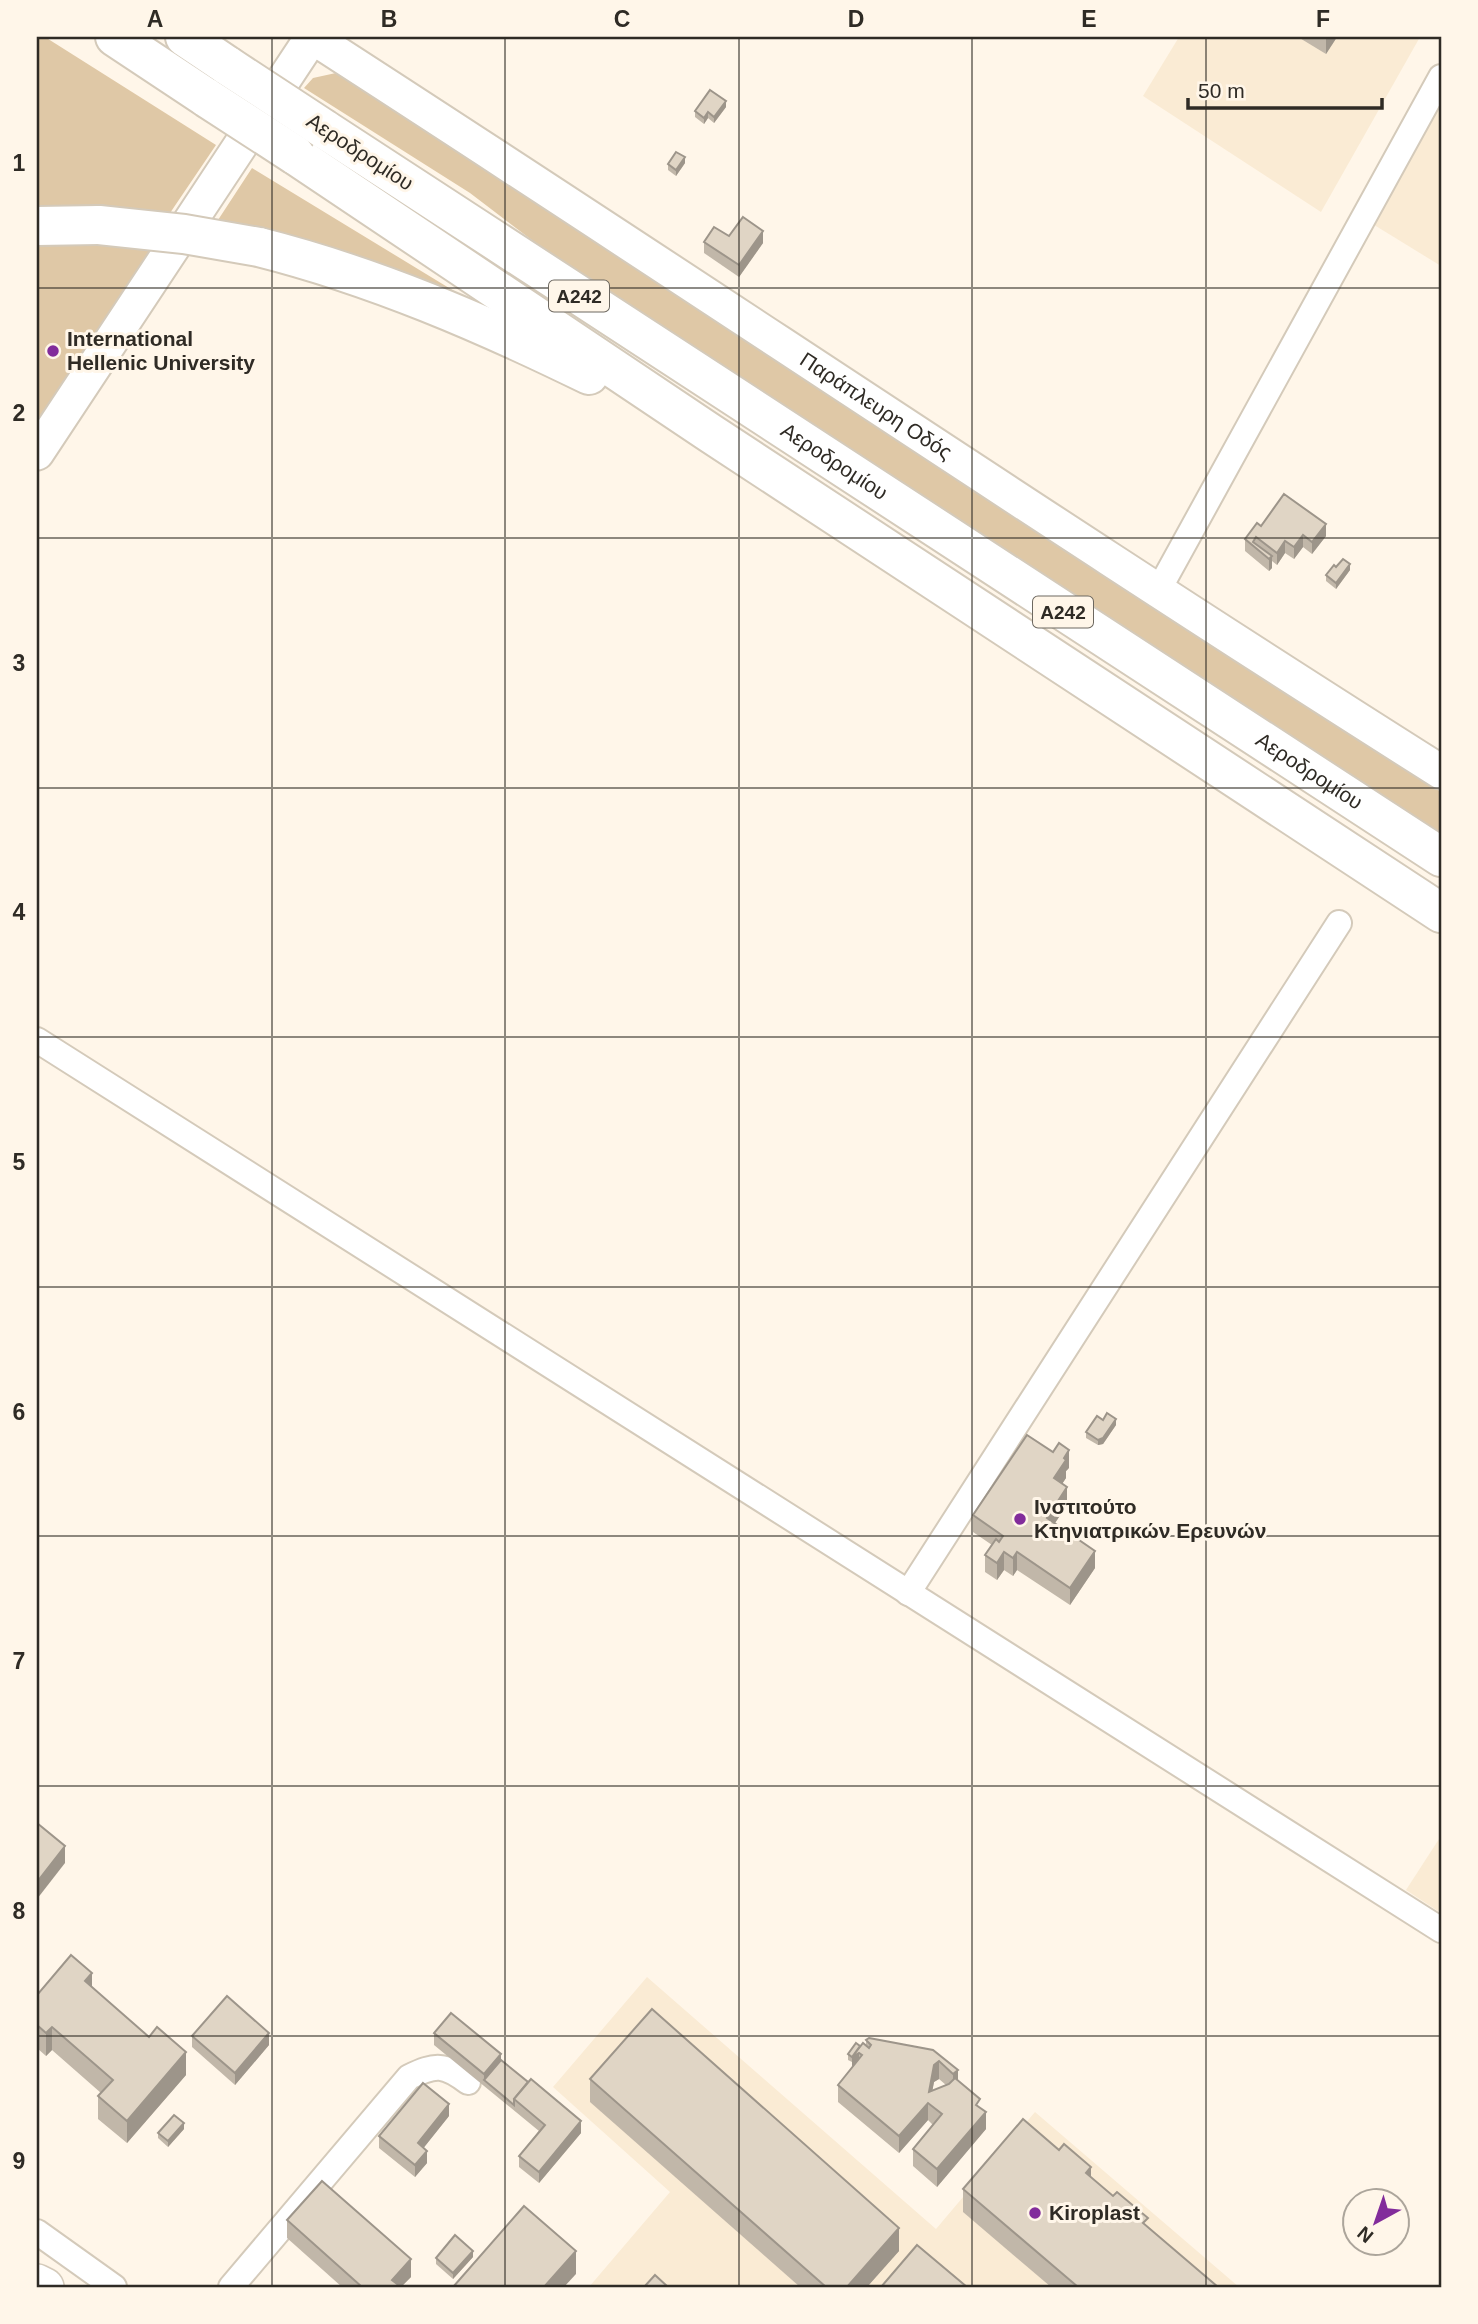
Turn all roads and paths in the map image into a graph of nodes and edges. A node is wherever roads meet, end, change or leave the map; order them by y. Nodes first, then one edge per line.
1 (115, 37) edge
2 (184, 37) edge
3 (198, 37) edge
4 (312, 37) edge
5 (228, 66) junction
6 (1441, 77) edge
7 (37, 226) edge
8 (710, 433) junction
9 (37, 453) edge
10 (1158, 591) junction
11 (1441, 772) edge
12 (1441, 857) edge
13 (1441, 913) edge
14 (1339, 923) dead end
15 (37, 1040) edge
16 (908, 1593) junction
17 (1441, 1930) edge
18 (468, 2082) dead end
19 (37, 2232) edge
20 (37, 2283) edge
21 (45, 2287) edge
22 (114, 2287) edge
23 (231, 2287) edge

1 - 8 highway, bridge
2 - 5 highway
3 - 5 highway
4 - 9 street
4 - 10 street, Παράπλευρη Οδός
5 - 12 highway, Αεροδρομίου / Α242, bridge
6 - 10 street
7 - 8 highway, bridge
8 - 13 highway, Αεροδρομίου / Α242
10 - 11 street, Παράπλευρη Οδός
14 - 16 street
15 - 16 street
16 - 17 street
18 - 23 street
19 - 22 street
20 - 21 main road

